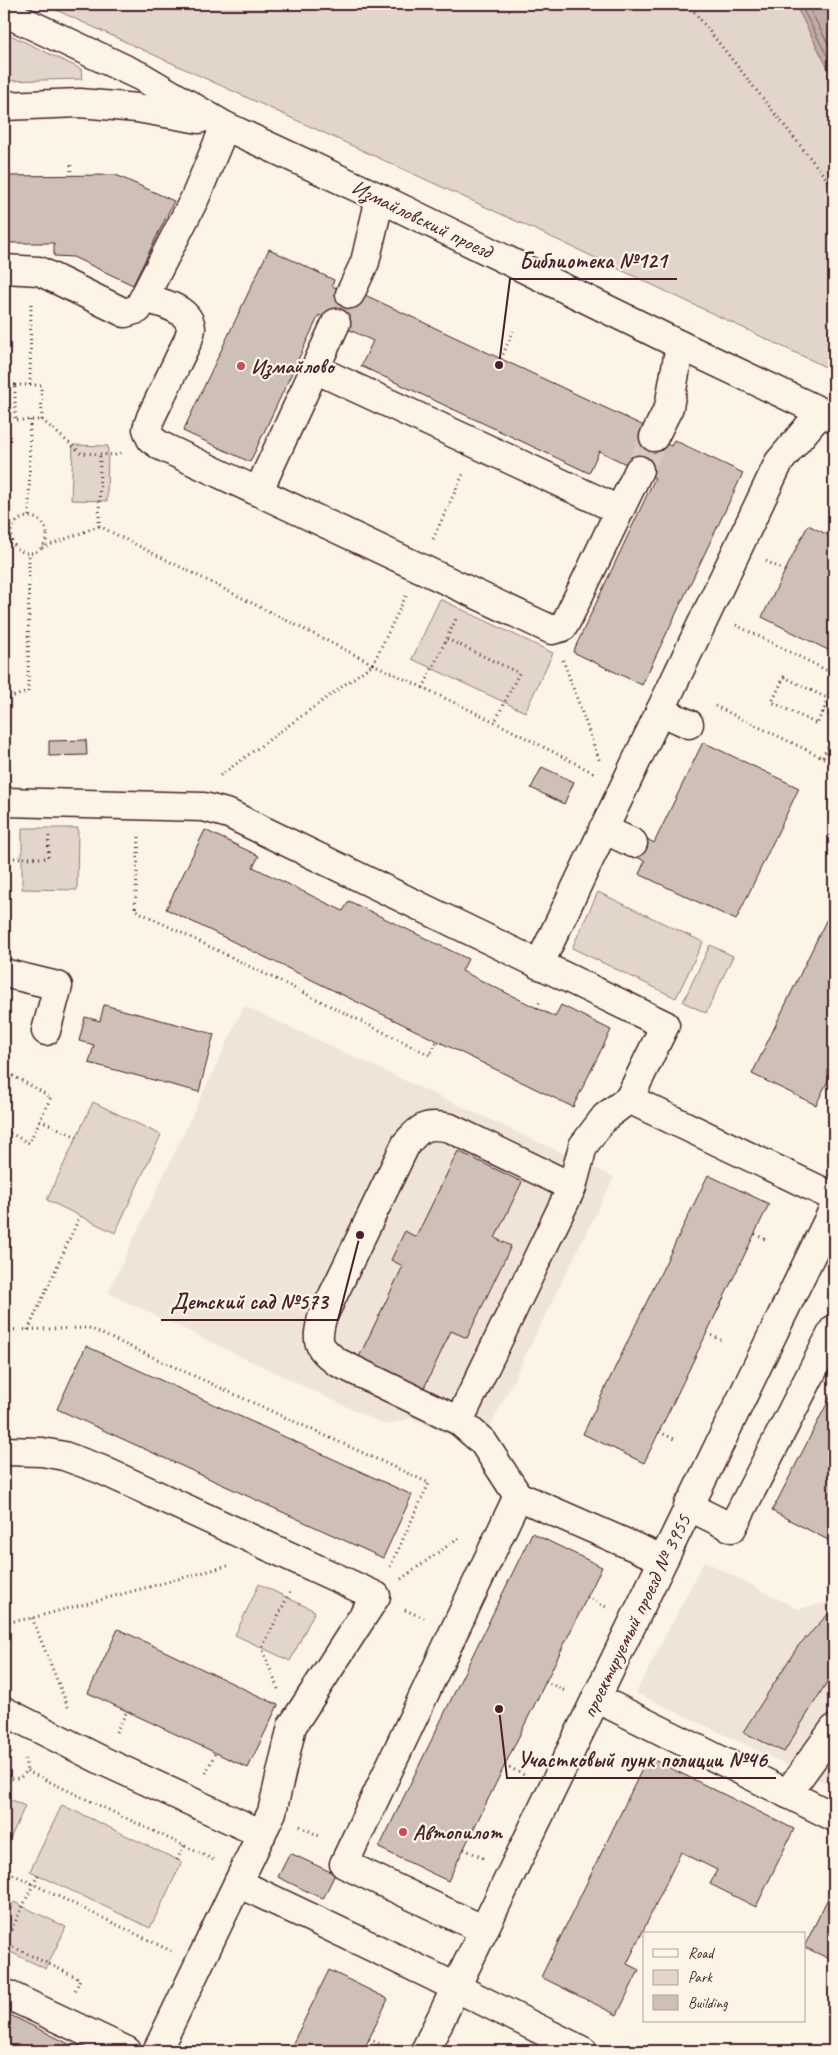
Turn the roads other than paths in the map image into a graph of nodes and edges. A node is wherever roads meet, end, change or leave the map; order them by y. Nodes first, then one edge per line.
1 (4, 12) edge
2 (4, 106) edge
3 (225, 126) junction
4 (380, 198) junction
5 (4, 269) edge
6 (350, 294) dead end
7 (145, 298) junction
8 (336, 323) dead end
9 (680, 345) junction
10 (315, 369) junction
11 (828, 415) edge
12 (654, 437) tunnel mouth
13 (639, 470) tunnel mouth
14 (258, 492) junction
15 (619, 510) junction
16 (660, 711) junction
17 (689, 724) dead end
18 (4, 802) edge
19 (603, 829) junction
20 (633, 843) dead end
21 (539, 964) junction
22 (4, 973) edge
23 (46, 1031) dead end
24 (629, 1100) junction
25 (572, 1187) junction
26 (834, 1197) edge
27 (834, 1208) edge
28 (834, 1329) edge
29 (459, 1421) junction
30 (4, 1450) edge
31 (518, 1496) junction
32 (688, 1506) junction
33 (662, 1559) junction
34 (596, 1698) junction
35 (4, 1711) edge
36 (834, 1729) edge
37 (787, 1794) junction
38 (834, 1817) edge
39 (262, 1834) junction
40 (240, 1878) junction
41 (484, 1930) junction
42 (456, 1988) junction
43 (4, 1993) edge
44 (127, 2051) edge
45 (157, 2051) edge
46 (425, 2051) edge
47 (583, 2051) edge

1 - 3 street, Измайловский проезд
2 - 3 street, Измайловский проезд
3 - 4 street, Измайловский проезд
3 - 7 street
4 - 6 street
4 - 9 street, Измайловский проезд
5 - 7 street
7 - 14 street
8 - 10 street
9 - 11 street, Измайловский проезд
9 - 12 street
10 - 14 street
10 - 15 street
11 - 16 street
13 - 15 street
14 - 15 street
16 - 17 street
16 - 19 street
18 - 21 street
19 - 20 street
19 - 21 street
21 - 24 street
22 - 23 street
24 - 25 street
24 - 26 street
25 - 29 street
25 - 29 street
27 - 32 street, проектируемый проезд № 3955
28 - 32 street
29 - 31 street
30 - 39 street
31 - 33 street
31 - 41 street
32 - 33 street, проектируемый проезд № 3955
33 - 34 street, проектируемый проезд № 3955
34 - 37 street
34 - 41 street, проектируемый проезд № 3955
35 - 39 street
36 - 37 street
37 - 38 street
39 - 40 street
40 - 42 street
40 - 45 street
41 - 42 street, проектируемый проезд № 3955
42 - 46 street, проектируемый проезд № 3955
42 - 47 street
43 - 44 street

